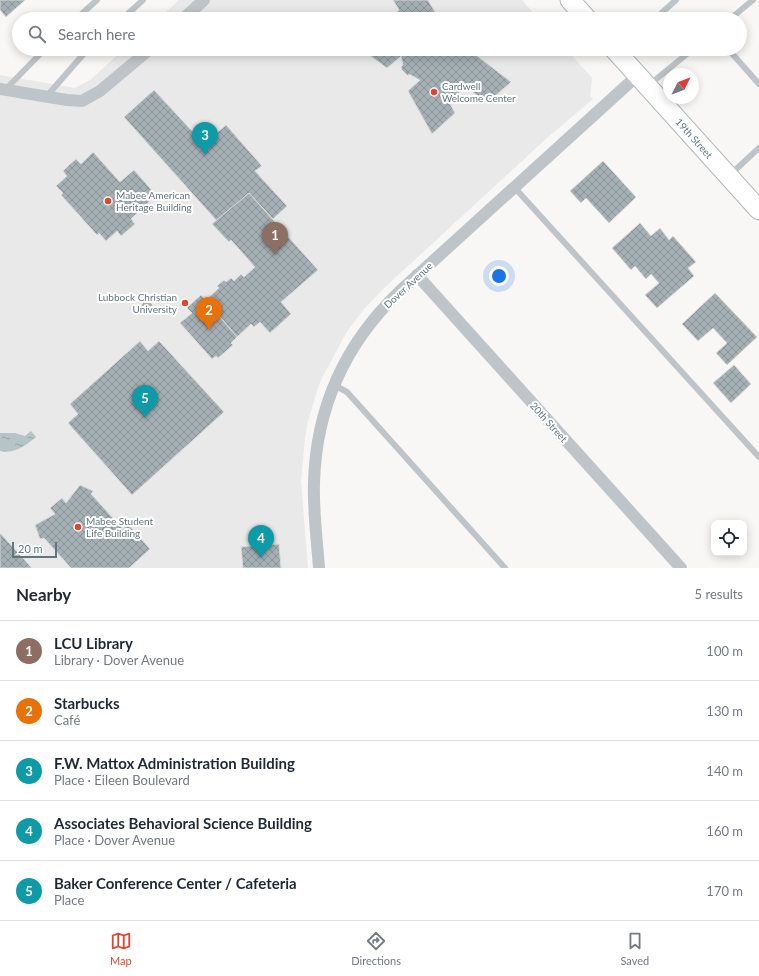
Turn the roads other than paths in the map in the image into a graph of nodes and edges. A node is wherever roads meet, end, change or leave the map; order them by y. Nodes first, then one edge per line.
1 (97, 0) edge
2 (143, 0) edge
3 (204, 0) edge
4 (570, 0) edge
5 (676, 0) edge
6 (753, 0) edge
7 (84, 12) edge
8 (130, 12) edge
9 (191, 12) edge
10 (581, 12) edge
11 (663, 12) edge
12 (738, 12) edge
13 (38, 56) edge
14 (82, 56) edge
15 (142, 56) edge
16 (623, 56) edge
17 (682, 56) edge
18 (734, 56) edge
19 (642, 81) junction
20 (759, 84) edge
21 (3, 89) edge
22 (46, 97) junction
23 (759, 148) edge
24 (728, 176) junction
25 (514, 187) junction
26 (759, 210) edge
27 (417, 275) junction
28 (334, 385) junction
29 (759, 457) edge
30 (319, 568) edge
31 (505, 568) edge
32 (681, 568) edge

1 - 7 lane
2 - 8 lane
3 - 9 street
4 - 10 main road
5 - 11 lane
6 - 12 lane
13 - 21 lane
14 - 22 lane
15 - 22 street
16 - 19 main road, 19th Street
17 - 19 lane
18 - 20 lane
19 - 24 main road, 19th Street
19 - 25 street, Dover Avenue
21 - 22 street
23 - 24 lane
24 - 26 main road, 19th Street
25 - 27 street, Dover Avenue
25 - 29 lane
27 - 28 street, Dover Avenue
27 - 32 street, 20th Street
28 - 30 street, Dover Avenue
28 - 31 lane

